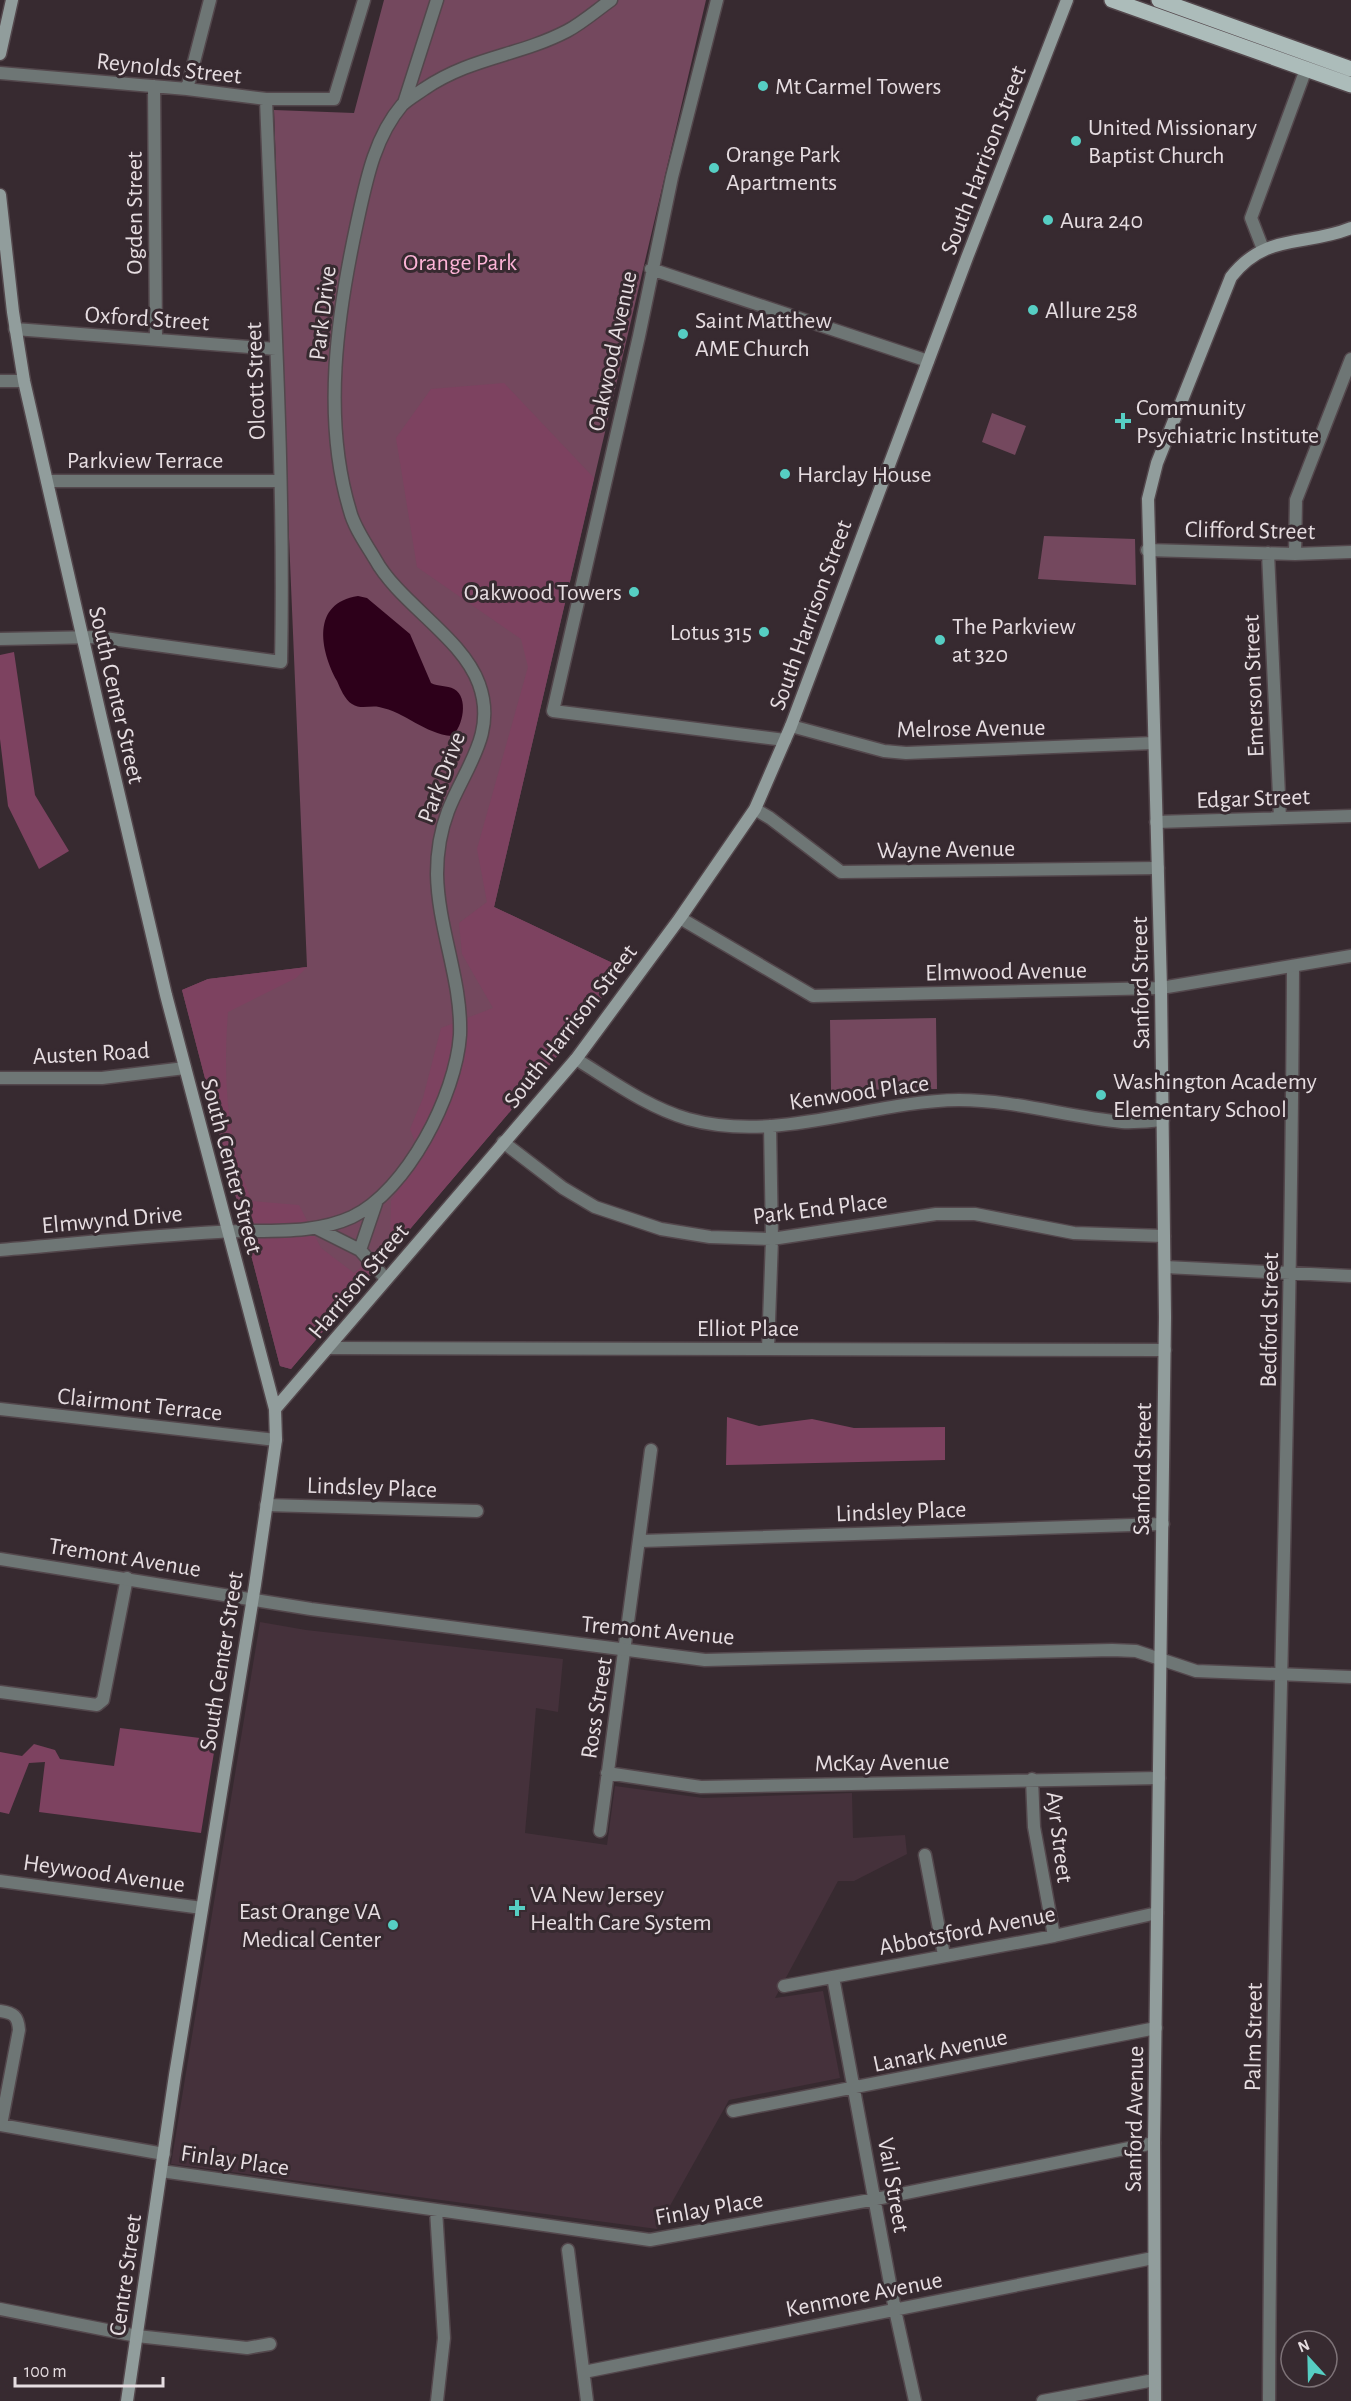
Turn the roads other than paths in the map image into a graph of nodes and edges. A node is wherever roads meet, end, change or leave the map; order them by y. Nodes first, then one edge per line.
1 (12, 0) edge
2 (210, 0) edge
3 (364, 0) edge
4 (437, 0) edge
5 (611, 0) edge
6 (717, 0) edge
7 (1067, 0) edge
8 (1112, 0) edge
9 (1160, 0) edge
10 (0, 54) edge
11 (1306, 69) junction
12 (1351, 69) edge
13 (0, 73) edge
14 (1351, 85) edge
15 (154, 86) junction
16 (187, 89) junction
17 (266, 99) junction
18 (404, 103) junction
19 (0, 195) edge
20 (1351, 228) edge
21 (1263, 249) junction
22 (651, 269) junction
23 (15, 329) junction
24 (156, 340) junction
25 (276, 349) junction
26 (1351, 359) edge
27 (928, 361) junction
28 (0, 381) edge
29 (24, 381) junction
30 (279, 481) junction
31 (47, 482) junction
32 (1148, 550) junction
33 (1351, 552) edge
34 (1269, 553) junction
35 (1295, 554) junction
36 (83, 638) junction
37 (0, 639) edge
38 (791, 726) junction
39 (785, 740) junction
40 (1154, 743) junction
41 (754, 809) junction
42 (1351, 816) edge
43 (1280, 818) junction
44 (1156, 822) junction
45 (1158, 868) junction
46 (680, 918) junction
47 (1351, 956) edge
48 (1293, 966) junction
49 (1161, 988) junction
50 (576, 1059) junction
51 (185, 1068) junction
52 (0, 1078) edge
53 (1163, 1120) junction
54 (770, 1126) junction
55 (503, 1142) junction
56 (473, 1178) joint
57 (376, 1203) junction
58 (316, 1228) junction
59 (227, 1231) junction
60 (1164, 1236) junction
61 (772, 1239) junction
62 (0, 1250) edge
63 (360, 1250) junction
64 (1165, 1267) junction
65 (1292, 1272) junction
66 (1351, 1276) edge
67 (386, 1279) junction
68 (330, 1348) junction
69 (768, 1349) junction
70 (1165, 1350) junction
71 (0, 1409) edge
72 (275, 1409) junction
73 (276, 1440) junction
74 (651, 1450) dead end
75 (266, 1505) junction
76 (477, 1511) dead end
77 (1163, 1524) junction
78 (640, 1541) junction
79 (0, 1559) edge
80 (127, 1578) junction
81 (252, 1600) junction
82 (626, 1652) junction
83 (1161, 1658) junction
84 (1282, 1674) junction
85 (1351, 1677) edge
86 (0, 1692) edge
87 (607, 1773) junction
88 (1159, 1778) junction
89 (1032, 1779) junction
90 (600, 1831) dead end
91 (1158, 1838) joint
92 (926, 1855) dead end
93 (0, 1881) edge
94 (202, 1908) junction
95 (1157, 1913) junction
96 (1054, 1936) junction
97 (944, 1955) junction
98 (833, 1977) junction
99 (784, 1986) dead end
100 (0, 2011) edge
101 (1156, 2028) junction
102 (856, 2089) junction
103 (733, 2111) dead end
104 (0, 2125) edge
105 (1154, 2143) junction
106 (164, 2154) junction
107 (161, 2170) junction
108 (876, 2199) junction
109 (436, 2210) junction
110 (568, 2250) dead end
111 (1153, 2258) junction
112 (0, 2309) edge
113 (895, 2310) junction
114 (137, 2336) junction
115 (270, 2344) dead end
116 (584, 2372) junction
117 (1154, 2380) junction
118 (127, 2401) edge
119 (437, 2401) edge
120 (587, 2401) edge
121 (915, 2401) edge
122 (1043, 2401) edge
123 (1155, 2401) edge
124 (1269, 2401) edge

1 - 10 main road
2 - 16 street
3 - 17 street, Reynolds Street
4 - 18 street, Park Drive
5 - 18 street, Park Drive
6 - 22 street, Oakwood Avenue
7 - 27 main road, South Harrison Street
8 - 11 main road
9 - 12 main road
11 - 14 main road
11 - 21 street
13 - 15 street, Reynolds Street
15 - 16 street, Reynolds Street
15 - 24 street, Ogden Street
16 - 17 street, Reynolds Street
17 - 25 street, Olcott Street
18 - 57 street, Park Drive
19 - 23 main road, South Center Street
20 - 21 main road, Sanford Street
21 - 32 main road, Sanford Street
22 - 27 street
22 - 39 street, Oakwood Avenue
23 - 24 street, Oxford Street
23 - 29 main road, South Center Street
24 - 25 street, Oxford Street
25 - 30 street, Olcott Street
26 - 35 street
27 - 38 main road, South Harrison Street
28 - 29 street
29 - 31 main road, South Center Street
30 - 31 street, Parkview Terrace
30 - 36 street, Olcott Street
31 - 36 main road, South Center Street
32 - 34 street, Clifford Street
32 - 40 main road, Sanford Street
33 - 35 street, Clifford Street
34 - 35 street, Clifford Street
34 - 43 street, Emerson Street
36 - 37 street
36 - 51 main road, South Center Street
38 - 39 main road, South Harrison Street
38 - 40 street, Melrose Avenue
39 - 41 main road, South Harrison Street
40 - 44 main road, Sanford Street
41 - 45 street, Wayne Avenue
41 - 46 main road, South Harrison Street
42 - 43 street, Edgar Street
43 - 44 street, Edgar Street
44 - 45 main road, Sanford Street
45 - 49 main road, Sanford Street
46 - 49 street, Elmwood Avenue
46 - 50 main road, South Harrison Street
47 - 48 street, Elmwood Avenue
48 - 49 street, Elmwood Avenue
48 - 65 street, Bedford Street
49 - 53 main road, Sanford Street
50 - 54 street, Kenwood Place
50 - 55 main road, South Harrison Street
51 - 52 street, Austen Road
51 - 59 main road, South Center Street
53 - 54 street, Kenwood Place
53 - 60 main road, Sanford Street
54 - 61 street
55 - 56 main road, South Harrison Street
55 - 61 street, Park End Place
56 - 67 main road, Harrison Street
57 - 58 street, Park Drive
57 - 63 street
58 - 59 street, Park Drive
58 - 63 street
59 - 62 street, Elmwynd Drive
59 - 72 main road, South Center Street
60 - 61 street, Park End Place
60 - 64 main road, Sanford Street
61 - 69 street
63 - 67 street
64 - 65 street
64 - 70 main road, Sanford Street
65 - 66 street
65 - 84 street, Bedford Street
67 - 68 main road, Harrison Street
68 - 69 street, Elliot Place
68 - 72 main road, Harrison Street
69 - 70 street, Elliot Place
70 - 77 main road, Sanford Street
71 - 73 street, Clairmont Terrace
72 - 73 main road, South Center Street
73 - 75 main road, South Center Street
74 - 78 street, Ross Street
75 - 76 street, Lindsley Place
75 - 81 main road, South Center Street
77 - 78 street, Lindsley Place
77 - 83 main road, Sanford Street
78 - 82 street, Ross Street
79 - 80 street, Tremont Avenue
80 - 81 street, Tremont Avenue
80 - 86 street
81 - 82 street, Tremont Avenue
81 - 94 main road, South Center Street
82 - 83 street, Tremont Avenue
82 - 87 street, Ross Street
83 - 84 street, Tremont Avenue
83 - 88 main road, Sanford Street
84 - 85 street, Tremont Avenue
84 - 124 street, Palm Street
87 - 89 street, McKay Avenue
87 - 90 street, Ross Street
88 - 89 street, McKay Avenue
88 - 91 main road, Sanford Street
89 - 96 street, Ayr Street
91 - 95 main road, Sanford Avenue
92 - 97 street
93 - 94 street, Heywood Avenue
94 - 106 main road, South Center Street
95 - 96 street, Abbotsford Avenue
95 - 101 main road, Sanford Avenue
96 - 97 street, Abbotsford Avenue
97 - 98 street, Abbotsford Avenue
98 - 99 street, Abbotsford Avenue
98 - 102 street, Vail Street
100 - 104 street
101 - 102 street, Lanark Avenue
101 - 105 main road, Sanford Avenue
102 - 103 street, Lanark Avenue
102 - 108 street, Vail Street
104 - 106 street
105 - 108 street, Finlay Place
105 - 111 main road, Sanford Avenue
106 - 107 main road, Centre Street
107 - 109 street, Finlay Place
107 - 114 main road, Centre Street
108 - 109 street, Finlay Place
108 - 113 street, Vail Street
109 - 119 street
110 - 116 street
111 - 113 street, Kenmore Avenue
111 - 117 main road, Sanford Avenue
112 - 114 street
113 - 116 street, Kenmore Avenue
113 - 121 street, Vail Street
114 - 115 street
114 - 118 main road, Centre Street
116 - 120 street
117 - 122 street
117 - 123 main road, Sanford Avenue

